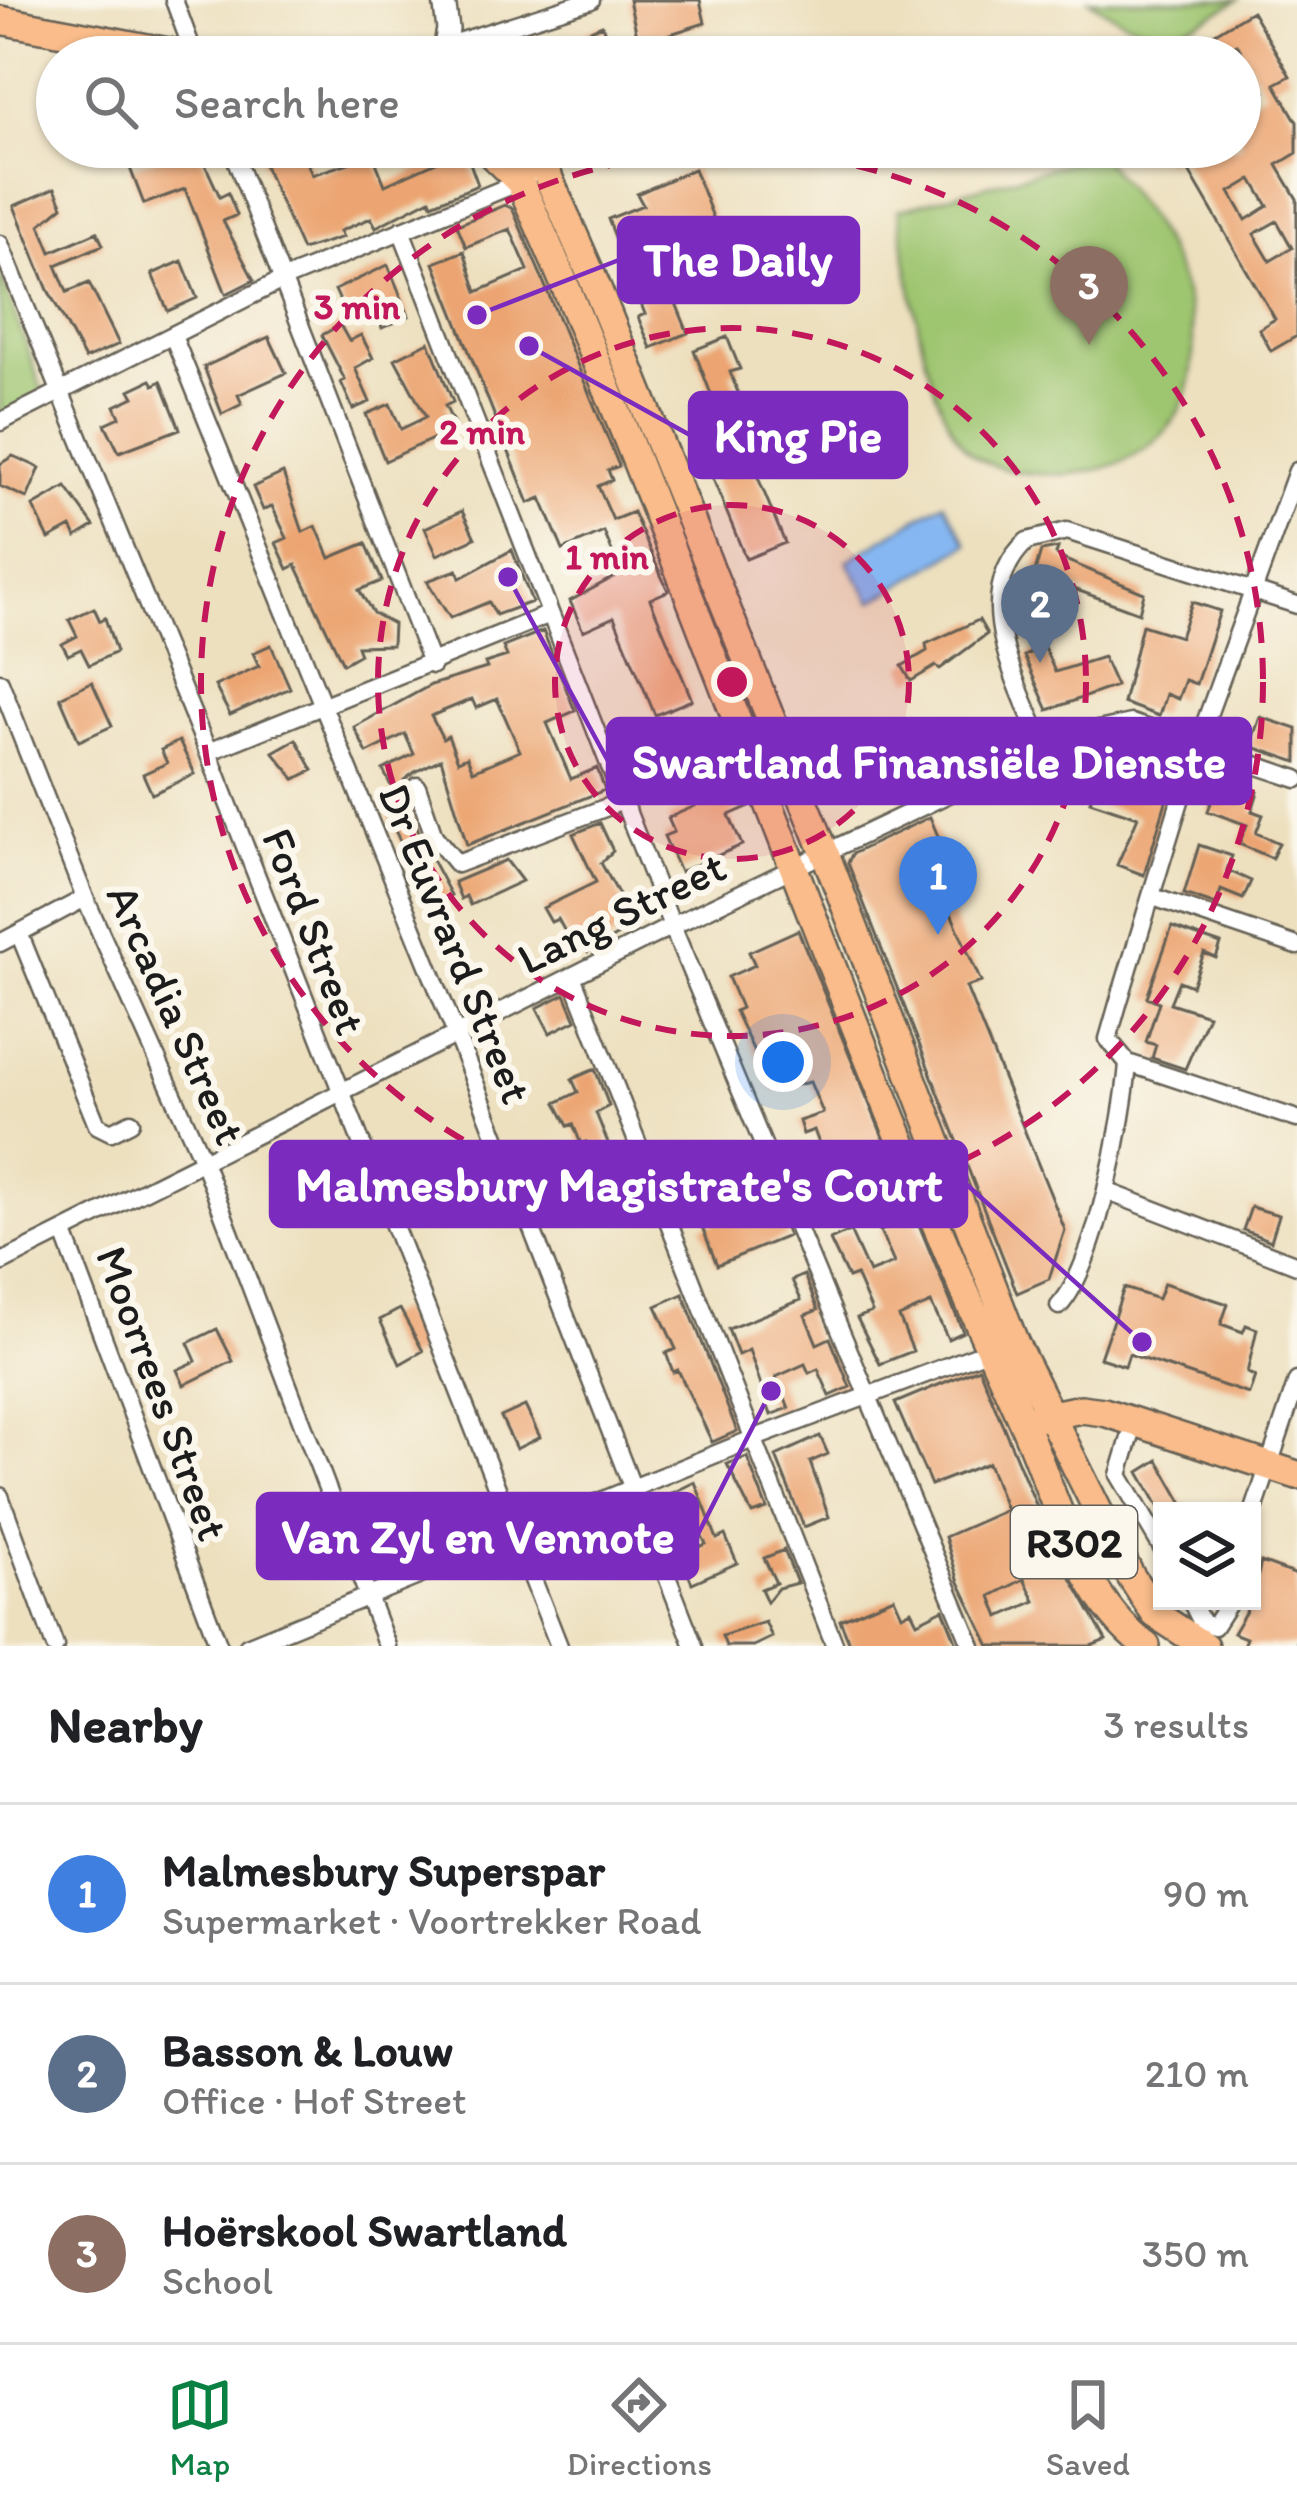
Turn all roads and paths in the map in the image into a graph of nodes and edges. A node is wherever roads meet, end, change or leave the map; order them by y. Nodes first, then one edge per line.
1 (175, 0) edge
2 (444, 0) edge
3 (591, 0) edge
4 (0, 20) edge
5 (84, 36) edge
6 (188, 36) edge
7 (445, 36) edge
8 (490, 36) edge
9 (239, 168) edge
10 (518, 168) edge
11 (530, 168) edge
12 (533, 177) junction
13 (401, 230) junction
14 (0, 244) edge
15 (284, 279) junction
16 (173, 336) junction
17 (59, 392) junction
18 (0, 422) edge
19 (1297, 471) edge
20 (1252, 590) junction
21 (1297, 604) edge
22 (550, 614) junction
23 (432, 665) junction
24 (0, 682) edge
25 (321, 706) junction
26 (1198, 745) junction
27 (1043, 747) junction
28 (208, 752) junction
29 (1297, 779) edge
30 (417, 786) dead end
31 (623, 801) junction
32 (825, 853) junction
33 (795, 866) junction
34 (1153, 897) junction
35 (85, 898) junction
36 (672, 926) junction
37 (19, 933) junction
38 (0, 943) edge
39 (1297, 946) edge
40 (572, 976) junction
41 (456, 1034) junction
42 (1128, 1063) junction
43 (338, 1092) junction
44 (1297, 1119) edge
45 (131, 1122) dead end
46 (203, 1161) junction
47 (1106, 1191) junction
48 (64, 1233) junction
49 (0, 1263) edge
50 (1297, 1264) edge
51 (1059, 1306) dead end
52 (989, 1350) junction
53 (1297, 1382) edge
54 (870, 1396) junction
55 (1035, 1419) junction
56 (1135, 1421) junction
57 (755, 1438) junction
58 (1265, 1465) junction
59 (1297, 1475) edge
60 (633, 1488) junction
61 (0, 1496) edge
62 (1256, 1502) edge
63 (5, 1520) edge
64 (1153, 1533) edge
65 (518, 1537) junction
66 (368, 1597) junction
67 (1196, 1610) edge
68 (1226, 1610) edge
69 (1155, 1614) junction
70 (1133, 1643) edge
71 (56, 1646) edge
72 (219, 1646) edge
73 (247, 1646) edge
74 (387, 1646) edge
75 (559, 1646) edge
76 (694, 1646) edge
77 (835, 1646) edge
78 (972, 1646) edge
79 (1204, 1646) edge

1 - 6 street
2 - 7 street
3 - 8 street
4 - 5 main road
9 - 15 street
10 - 12 main road
11 - 12 main road
12 - 13 street
12 - 32 main road
12 - 33 main road
13 - 15 street
13 - 22 street
14 - 17 street, Ford Street
15 - 16 street
15 - 23 street
16 - 17 street
16 - 25 street, Dr Euvrard Street
17 - 18 street
17 - 28 street, Ford Street
19 - 20 street
20 - 21 street
20 - 26 street
20 - 27 street
22 - 23 street
22 - 31 street
23 - 25 street
24 - 35 street, Arcadia Street
25 - 28 street
25 - 41 street, Dr Euvrard Street
26 - 27 street, Lang Street
26 - 29 street, Lang Street
26 - 34 street
27 - 32 street, Lang Street
28 - 43 street, Ford Street
30 - 31 street
31 - 36 street
32 - 33 street, Lang Street
32 - 55 main road
33 - 36 street, Lang Street
33 - 52 main road
34 - 39 street
34 - 42 street
35 - 37 street
35 - 46 street, Arcadia Street
36 - 40 street, Lang Street
36 - 54 street
37 - 38 street
37 - 45 street
40 - 41 street, Lang Street
40 - 57 street
41 - 43 street, Lang Street
41 - 60 street, Dr Euvrard Street
42 - 44 street
42 - 47 street
43 - 46 street, Lang Street
43 - 65 street, Ford Street
46 - 48 street, Lang Street
46 - 66 street, Arcadia Street
47 - 50 street
47 - 51 street
48 - 49 street, Lang Street
48 - 72 street, Moorrees Street
52 - 54 street
52 - 55 main road
53 - 58 street
54 - 57 street
54 - 78 street
55 - 56 main road
55 - 69 main road, R302
55 - 70 main road, R302
56 - 58 main road
56 - 64 street
57 - 60 street
57 - 77 street
58 - 59 main road
58 - 62 street
60 - 65 street
60 - 76 street, Dr Euvrard Street
61 - 63 street
63 - 71 street
65 - 66 street
65 - 75 street, Ford Street
66 - 73 street
66 - 74 street, Arcadia Street
67 - 68 street
69 - 70 street
69 - 79 main road, R302

